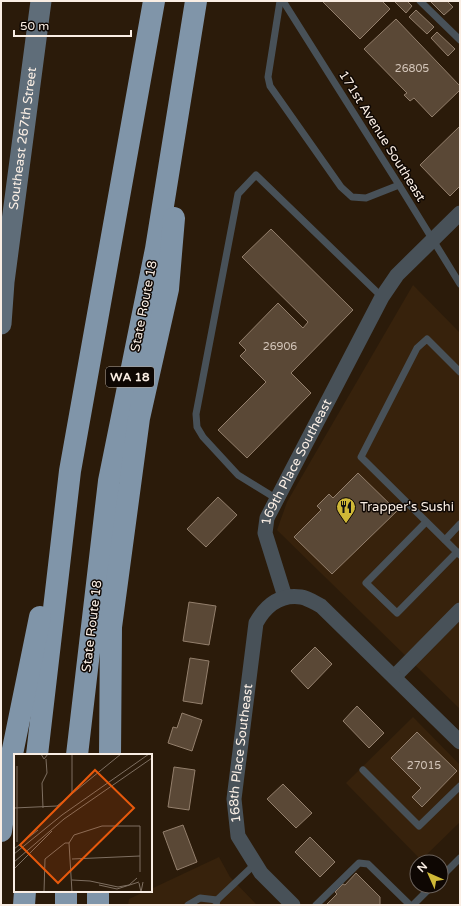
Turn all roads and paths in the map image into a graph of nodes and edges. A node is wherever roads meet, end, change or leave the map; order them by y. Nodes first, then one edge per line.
1 (41, 1) edge
2 (154, 1) edge
3 (196, 1) edge
4 (282, 1) edge
5 (420, 1) edge
6 (460, 40) edge
7 (188, 46) junction
8 (399, 185) junction
9 (460, 213) edge
10 (433, 239) junction
11 (3, 281) edge
12 (460, 284) edge
13 (382, 297) junction
14 (1, 324) edge
15 (460, 372) edge
16 (70, 471) junction
17 (277, 499) junction
18 (426, 522) junction
19 (460, 524) edge
20 (445, 540) junction
21 (459, 554) edge
22 (285, 597) junction
23 (460, 610) edge
24 (394, 677) junction
25 (460, 742) edge
26 (37, 754) edge
27 (77, 754) edge
28 (110, 754) edge
29 (363, 770) dead end
30 (460, 786) edge
31 (1, 831) edge
32 (460, 858) edge
33 (255, 864) junction
34 (449, 869) edge
35 (25, 892) edge
36 (66, 892) edge
37 (98, 892) edge
38 (424, 894) edge
39 (216, 902) edge
40 (24, 905) edge
41 (66, 905) edge
42 (98, 905) edge
43 (188, 905) edge
44 (293, 905) edge
45 (316, 905) edge
46 (412, 905) edge

1 - 11 street, Southeast 267th Street
2 - 16 highway, WA 18
3 - 7 highway, State Route 18 / WA 18
4 - 8 lane, 171st Avenue Southeast
4 - 8 lane
5 - 6 lane
7 - 27 highway, State Route 18 / WA 18
7 - 28 highway
8 - 10 lane, 171st Avenue Southeast
9 - 10 street, 169th Place Southeast
10 - 12 lane, 171st Avenue Southeast
10 - 13 street, 169th Place Southeast
11 - 14 street, Southeast 267th Street
13 - 17 street, 169th Place Southeast
13 - 17 lane
15 - 18 lane
16 - 26 highway, WA 18
16 - 31 highway
17 - 22 street, 169th Place Southeast
18 - 20 lane
18 - 21 lane
19 - 20 lane
20 - 21 lane
22 - 24 street
22 - 33 street, 168th Place Southeast
23 - 24 street
24 - 25 street
29 - 30 lane
32 - 34 lane
33 - 39 lane
33 - 44 street, 168th Place Southeast
35 - 40 highway
36 - 41 highway
37 - 42 highway
38 - 46 lane
39 - 43 lane
45 - 46 lane

